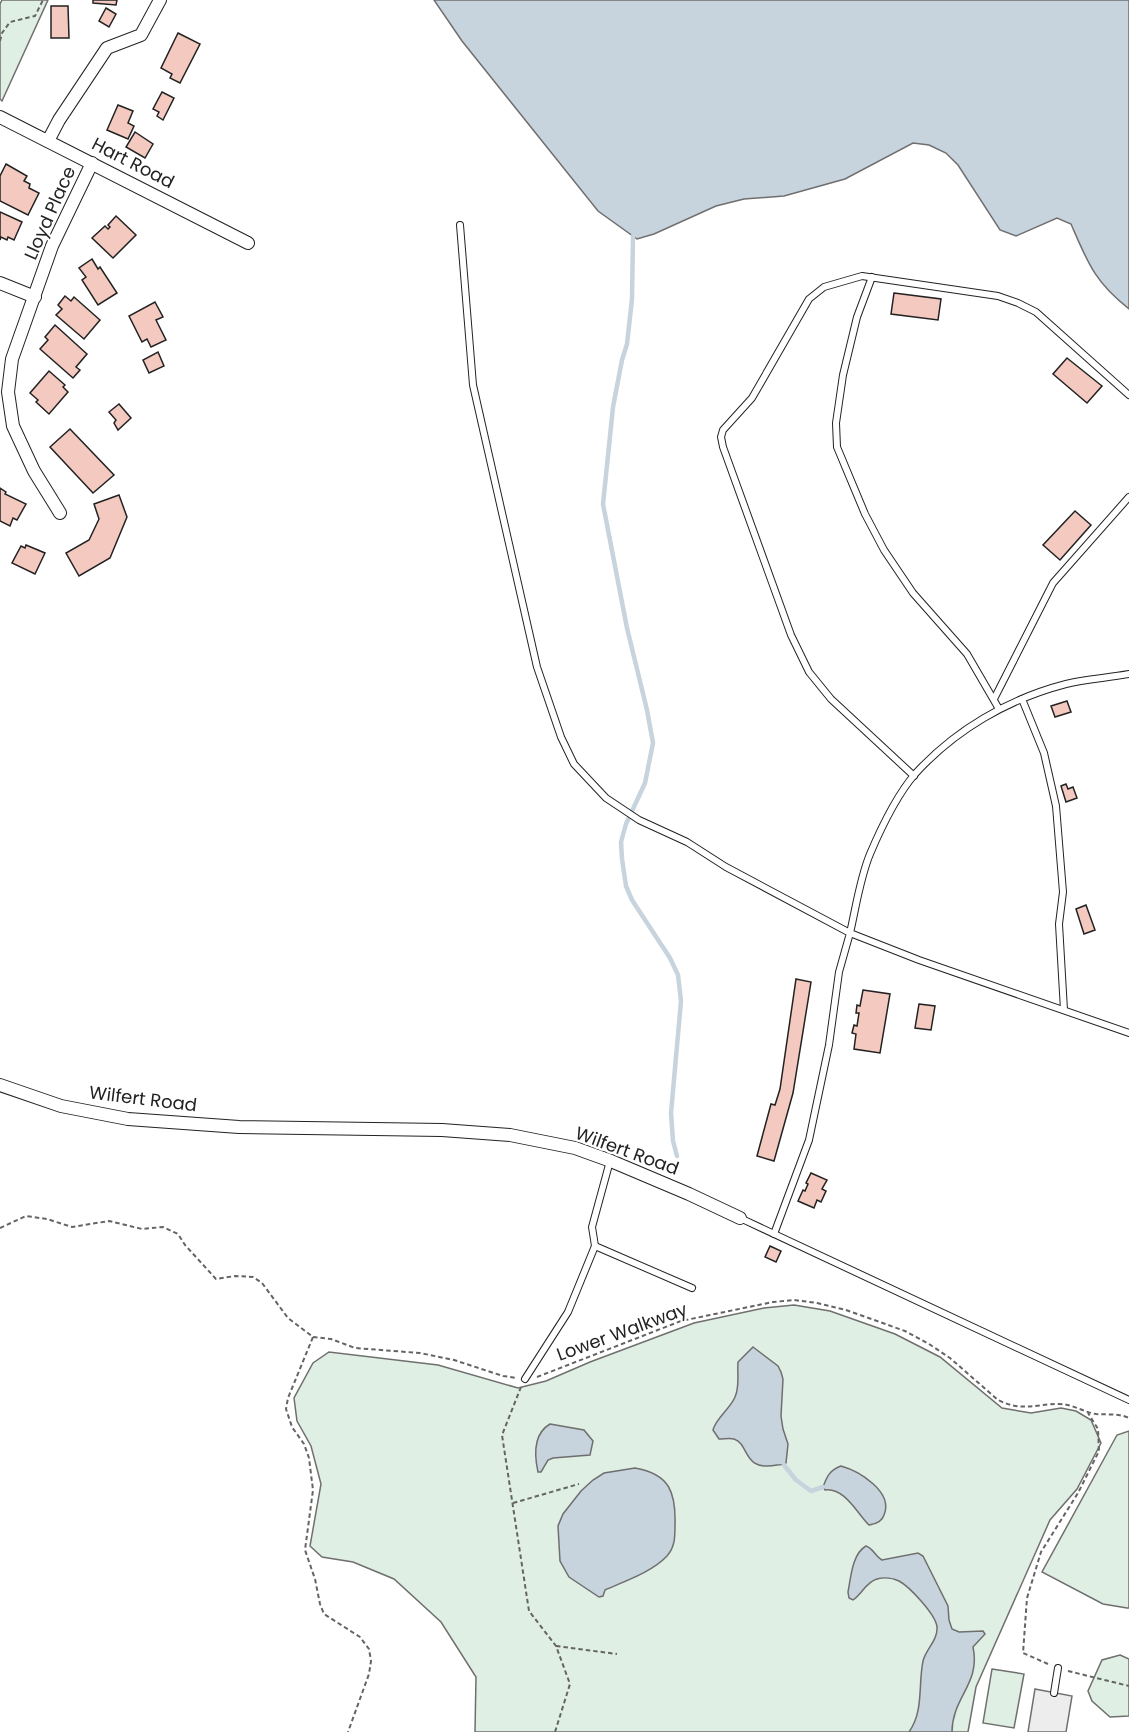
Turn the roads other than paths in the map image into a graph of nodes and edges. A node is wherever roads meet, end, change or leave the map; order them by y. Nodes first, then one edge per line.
1 (160, 0) edge
2 (0, 117) edge
3 (48, 141) junction
4 (93, 163) junction
5 (460, 225) dead end
6 (248, 243) dead end
7 (872, 277) junction
8 (0, 283) edge
9 (35, 297) junction
10 (1129, 395) edge
11 (1129, 497) edge
12 (60, 513) dead end
13 (1129, 674) edge
14 (994, 699) junction
15 (1022, 699) junction
16 (999, 709) junction
17 (914, 776) junction
18 (850, 933) junction
19 (1064, 1010) junction
20 (1129, 1033) edge
21 (0, 1085) edge
22 (610, 1161) junction
23 (740, 1218) joint
24 (774, 1234) junction
25 (595, 1246) junction
26 (692, 1288) dead end
27 (525, 1379) road end
28 (1129, 1400) edge
29 (1058, 1668) road end
30 (1054, 1693) dead end

1 - 3 street
2 - 3 street, Hart Road
3 - 4 street, Hart Road
4 - 6 street, Hart Road
4 - 9 street, Lloyd Place
5 - 18 lane
7 - 10 lane
7 - 14 lane
7 - 17 lane
8 - 9 street
9 - 12 street, Lloyd Place
11 - 14 lane
13 - 15 lane
14 - 16 lane
15 - 16 lane
15 - 19 lane
16 - 17 lane
17 - 18 lane
18 - 19 lane
18 - 24 lane
19 - 20 lane
21 - 22 street, Wilfert Road
22 - 23 street, Wilfert Road
22 - 25 lane
23 - 24 lane, Wilfert Road
24 - 28 lane, Wilfert Road
25 - 26 lane
25 - 27 lane
29 - 30 lane

